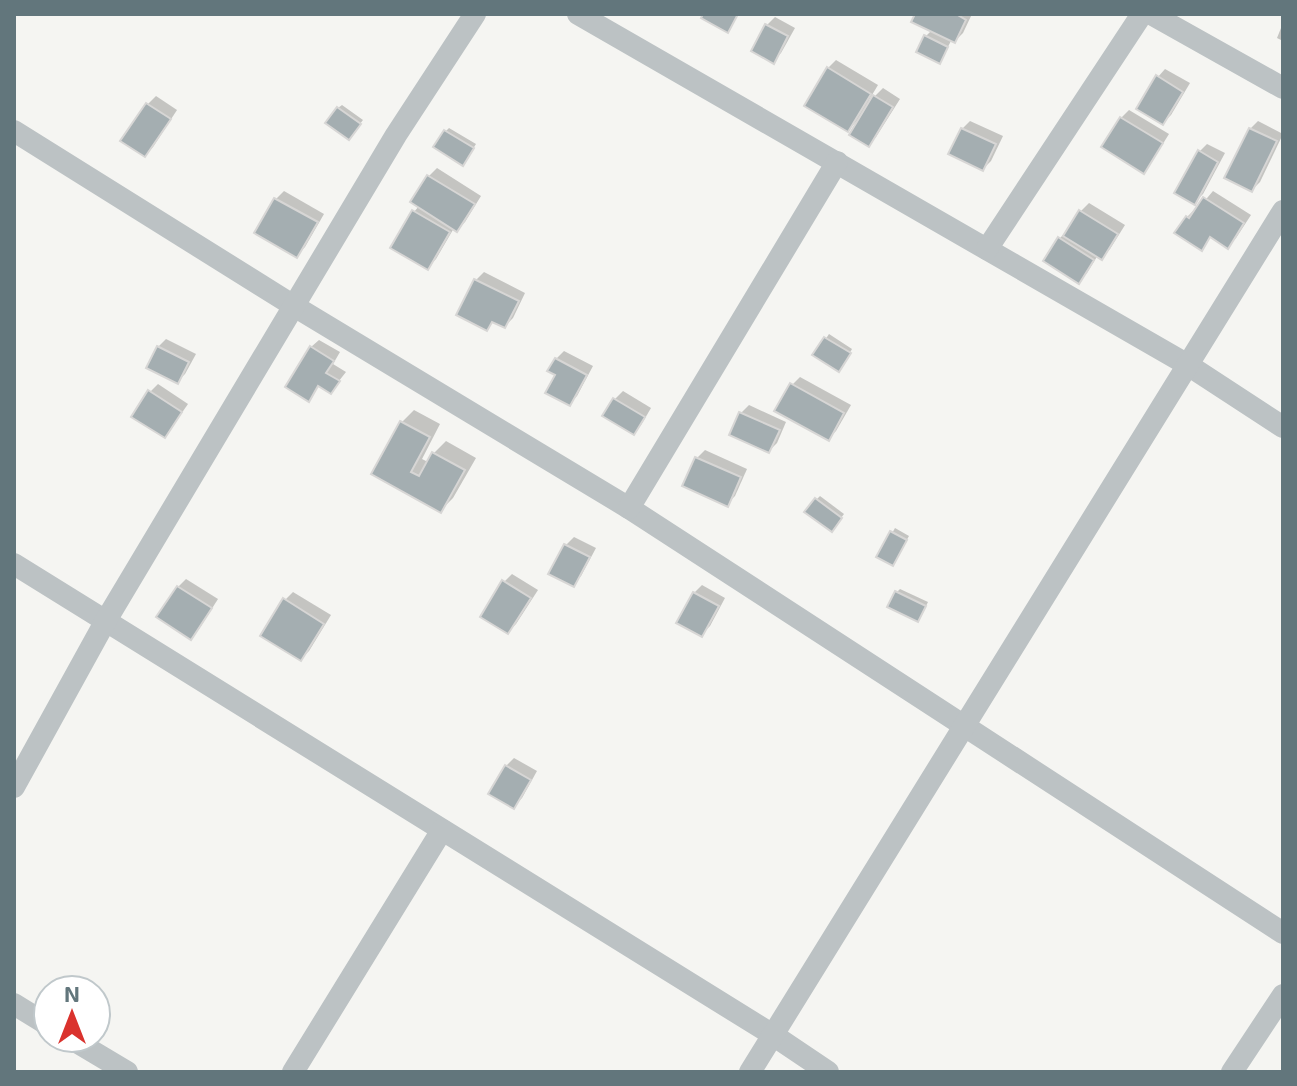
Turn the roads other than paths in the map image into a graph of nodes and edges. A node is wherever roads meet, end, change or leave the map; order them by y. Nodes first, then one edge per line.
1 (475, 14) edge
2 (578, 14) edge
3 (1142, 14) edge
4 (1151, 14) edge
5 (1283, 88) edge
6 (14, 131) edge
7 (837, 162) junction
8 (1283, 211) edge
9 (987, 249) junction
10 (294, 306) junction
11 (1188, 365) junction
12 (1283, 427) edge
13 (629, 508) junction
14 (14, 564) edge
15 (105, 622) junction
16 (964, 726) junction
17 (14, 787) edge
18 (442, 830) junction
19 (1283, 933) edge
20 (1283, 995) edge
21 (14, 1004) edge
22 (32, 1015) edge
23 (773, 1035) junction
24 (97, 1054) edge
25 (127, 1072) edge
26 (293, 1072) edge
27 (750, 1072) edge
28 (828, 1072) edge
29 (1232, 1072) edge

1 - 10 street
2 - 7 street
3 - 9 street
4 - 5 street
6 - 10 street
7 - 9 street
7 - 13 street
8 - 11 street
9 - 11 street
10 - 13 street
10 - 15 street
11 - 12 street
11 - 16 street
13 - 16 street
14 - 15 street
15 - 17 street
15 - 18 street
16 - 19 street
16 - 23 street
18 - 23 street
18 - 26 street
20 - 29 street
21 - 22 street
23 - 27 street
23 - 28 street
24 - 25 street

